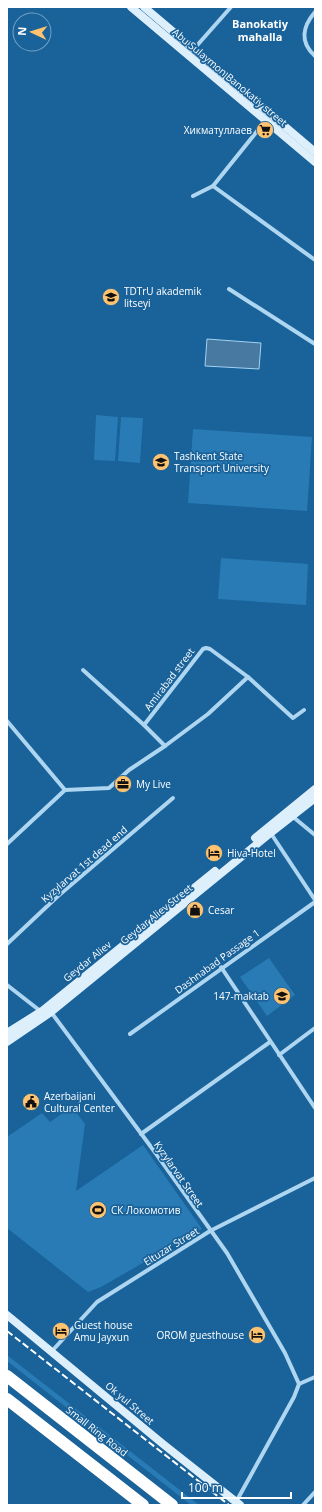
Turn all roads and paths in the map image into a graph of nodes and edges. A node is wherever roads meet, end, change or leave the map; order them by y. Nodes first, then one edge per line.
1 (132, 7) edge
2 (144, 7) edge
3 (231, 7) edge
4 (315, 12) edge
5 (191, 52) junction
6 (315, 56) edge
7 (266, 120) junction
8 (315, 152) edge
9 (315, 162) edge
10 (212, 186) junction
11 (193, 196) dead end
12 (315, 260) edge
13 (229, 289) dead end
14 (315, 344) edge
15 (83, 670) dead end
16 (248, 677) junction
17 (304, 710) dead end
18 (7, 720) edge
19 (144, 725) junction
20 (165, 746) junction
21 (315, 789) edge
22 (65, 790) junction
23 (173, 798) dead end
24 (315, 798) edge
25 (292, 816) junction
26 (269, 830) junction
27 (315, 835) edge
28 (7, 844) edge
29 (315, 901) edge
30 (7, 944) edge
31 (222, 968) junction
32 (7, 985) edge
33 (42, 1011) junction
34 (51, 1012) junction
35 (315, 1028) edge
36 (7, 1033) edge
37 (130, 1034) dead end
38 (7, 1042) edge
39 (270, 1042) junction
40 (279, 1055) junction
41 (315, 1108) edge
42 (141, 1134) junction
43 (315, 1178) edge
44 (210, 1232) junction
45 (7, 1315) edge
46 (52, 1352) junction
47 (7, 1376) edge
48 (315, 1377) edge
49 (299, 1384) junction
50 (7, 1399) edge
51 (315, 1492) edge
52 (238, 1503) edge
53 (143, 1505) edge
54 (172, 1505) edge
55 (303, 1505) edge

1 - 5 main road, Abu Sulaymon Banokatiy street
2 - 5 main road, Abu Sulaymon Banokatiy street
3 - 5 street
4 - 6 street
5 - 7 main road, Abu Sulaymon Banokatiy street
5 - 8 main road, Abu Sulaymon Banokatiy street
7 - 9 main road, Abu Sulaymon Banokatiy street
7 - 10 street
10 - 11 street
10 - 12 street
13 - 14 street
15 - 19 street, Amirabad street
16 - 17 street, Amirabad street
16 - 19 street, Amirabad street
16 - 20 street
18 - 22 street
19 - 20 street, Amirabad street
20 - 22 street
21 - 26 main road, Geydar Aliev Street
22 - 28 street
23 - 30 street, Kyzylarvat 1st dead end
24 - 25 main road, Geydar Aliev Street
25 - 26 main road, Geydar Aliev Street
25 - 27 street
26 - 29 street
26 - 33 main road, Geydar Aliev Street
26 - 34 main road, Geydar Aliev Street
29 - 31 street, Dashnabad Passage 1
31 - 37 street, Dashnabad Passage 1
31 - 39 street
32 - 33 street
33 - 34 street
33 - 36 main road
34 - 38 main road, Geydar Aliev Street
34 - 42 street, Kyzylarvat Street
35 - 40 street
39 - 40 street
39 - 42 street
40 - 41 street
42 - 44 street, Kyzylarvat Street
43 - 44 street, Eltuzar Street
44 - 46 street, Eltuzar Street
44 - 49 street, Kyzylarvat Street
45 - 46 main road, Ok yul Street
46 - 52 main road, Ok yul Street
47 - 54 highway, Small Ring Road
48 - 49 street
49 - 52 street
50 - 53 highway
51 - 55 street

